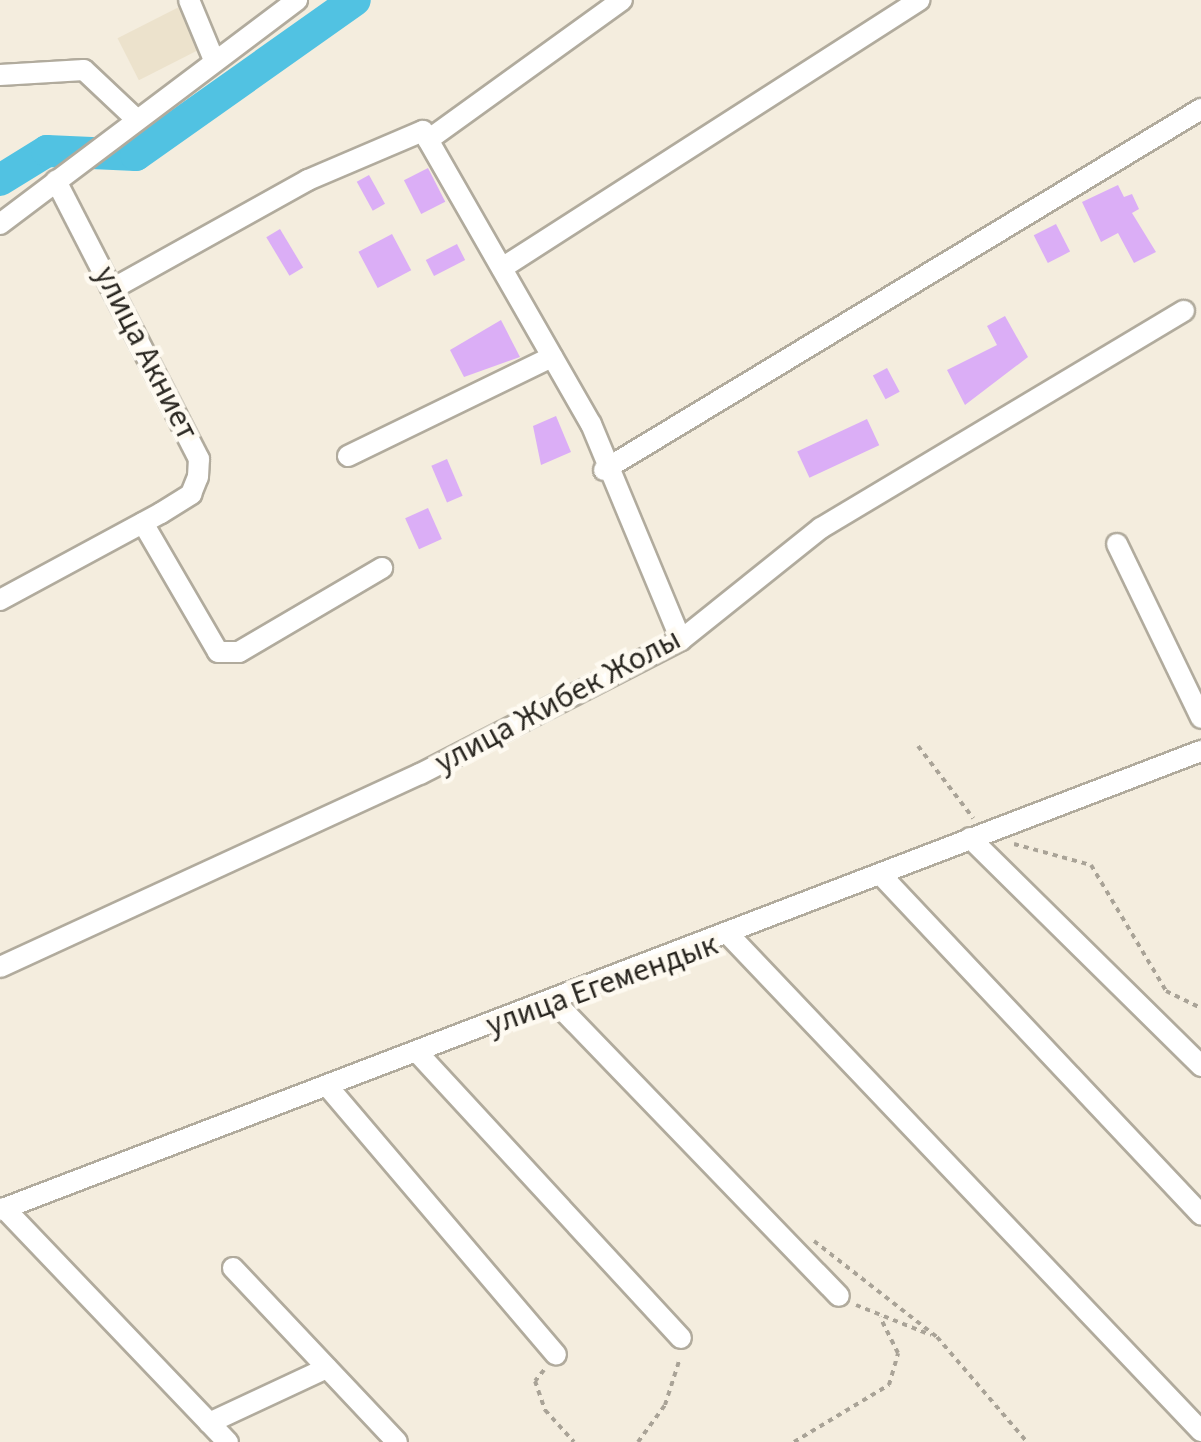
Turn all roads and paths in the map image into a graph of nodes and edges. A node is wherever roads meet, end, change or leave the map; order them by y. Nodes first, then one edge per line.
1 (189, 0) edge
2 (297, 0) edge
3 (622, 0) edge
4 (919, 0) edge
5 (214, 60) junction
6 (0, 75) edge
7 (1201, 110) edge
8 (134, 118) junction
9 (428, 140) junction
10 (56, 181) junction
11 (0, 224) edge
12 (502, 268) junction
13 (114, 288) junction
14 (1184, 312) dead end
15 (552, 357) junction
16 (348, 456) dead end
17 (604, 470) junction
18 (143, 523) junction
19 (1117, 544) dead end
20 (382, 568) dead end
21 (0, 600) edge
22 (681, 640) junction
23 (1201, 718) edge
24 (918, 746) dead end
25 (1201, 752) edge
26 (977, 835) junction
27 (882, 876) junction
28 (731, 937) junction
29 (0, 967) edge
30 (556, 1003) junction
31 (1201, 1008) edge
32 (417, 1052) junction
33 (1201, 1066) edge
34 (328, 1088) junction
35 (2, 1209) edge
36 (1201, 1215) edge
37 (807, 1237) dead end
38 (233, 1268) dead end
39 (839, 1296) joint
40 (880, 1317) junction
41 (936, 1336) junction
42 (682, 1338) joint
43 (556, 1355) joint
44 (327, 1368) junction
45 (210, 1423) junction
46 (1201, 1432) edge
47 (228, 1442) edge
48 (397, 1442) edge
49 (574, 1442) edge
50 (638, 1442) edge
51 (794, 1442) edge
52 (1026, 1442) edge

1 - 5 street
2 - 5 street
3 - 9 street
4 - 12 street
5 - 8 street
6 - 8 street
7 - 17 street
8 - 10 street
9 - 12 street
9 - 13 street
10 - 11 street
10 - 13 street, улица Акниет
12 - 15 street
13 - 18 street, улица Акниет
14 - 22 street, улица Жибек Жолы
15 - 16 street
15 - 17 street
17 - 22 street
18 - 20 street
18 - 21 street, улица Акниет
19 - 23 street
22 - 29 street, улица Жибек Жолы
24 - 26 path
25 - 26 street, улица Егемендык
26 - 27 street, улица Егемендык
26 - 31 path
26 - 33 street
27 - 28 street, улица Егемендык
27 - 36 street
28 - 30 street, улица Егемендык
28 - 46 street
30 - 32 street, улица Егемендык
30 - 39 street
32 - 34 street, улица Егемендык
32 - 42 street
34 - 35 street, улица Егемендык
34 - 43 street
35 - 45 street
37 - 41 path
38 - 44 street
39 - 40 path
40 - 41 path
40 - 51 path
41 - 52 path
42 - 50 path
43 - 49 path
44 - 45 street
44 - 48 street
45 - 47 street

